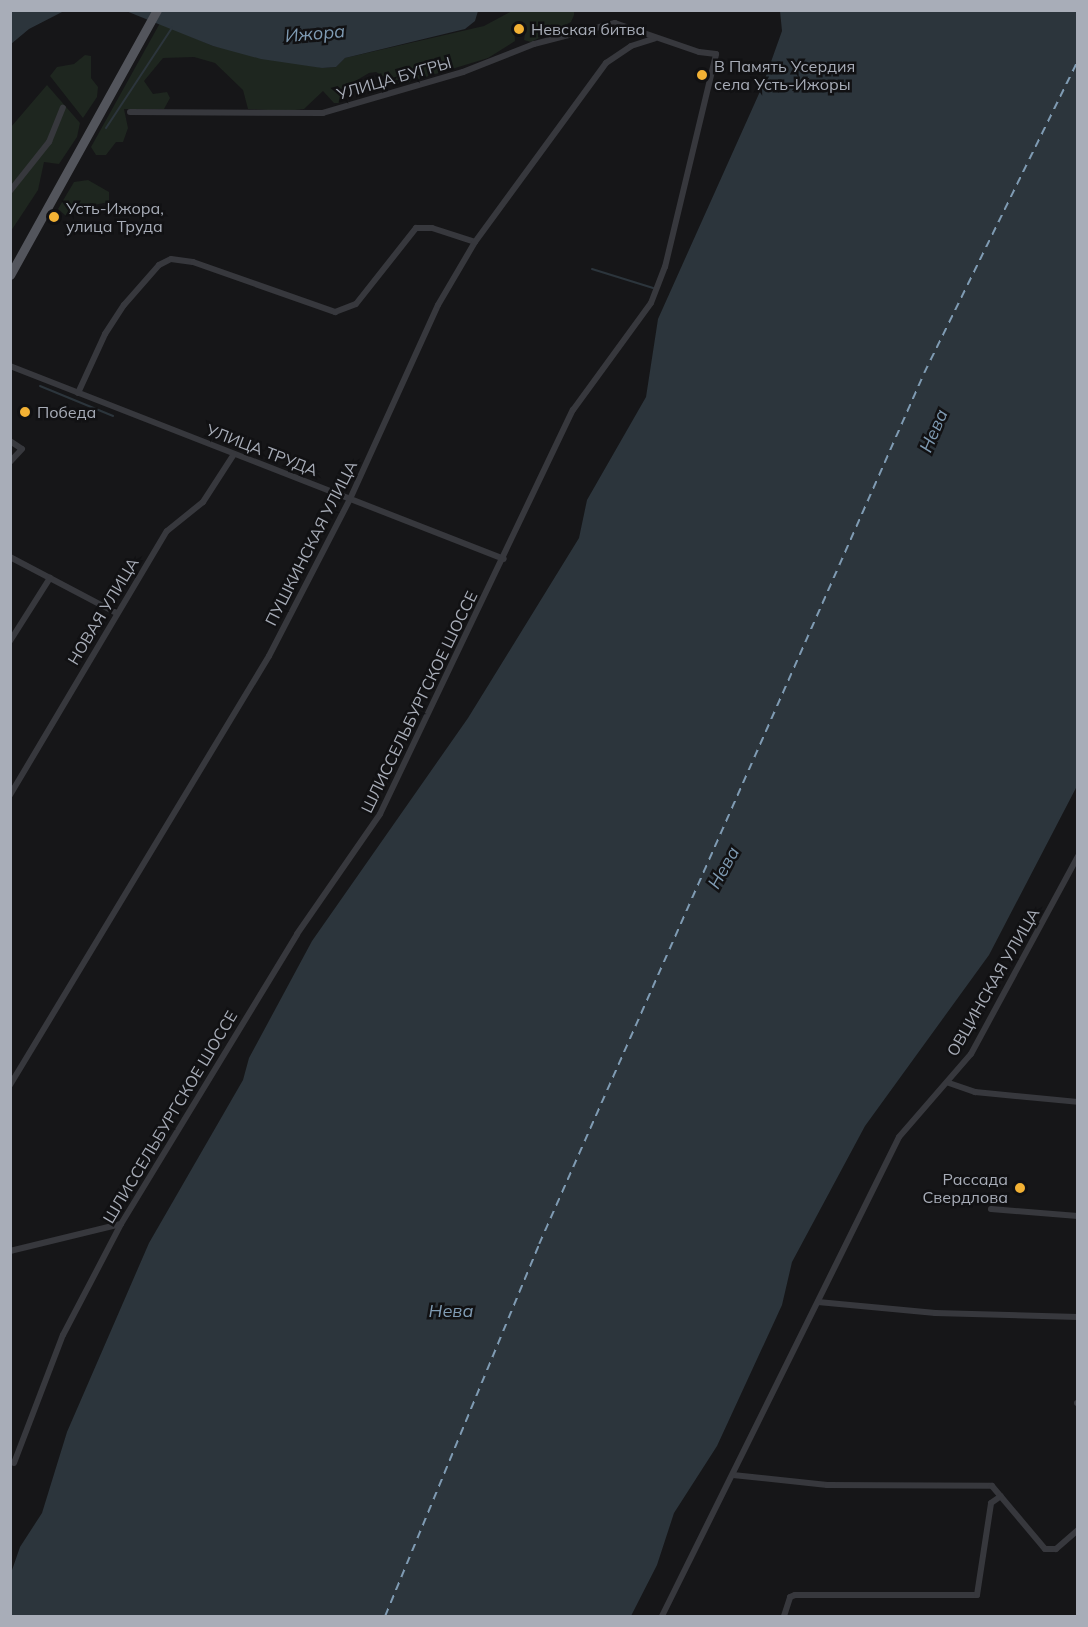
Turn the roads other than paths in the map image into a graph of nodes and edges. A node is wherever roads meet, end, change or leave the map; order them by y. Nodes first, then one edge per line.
1 (157, 10) edge
2 (655, 38) junction
3 (716, 54) joint
4 (63, 108) dead end
5 (130, 112) dead end
6 (10, 191) edge
7 (475, 242) junction
8 (10, 275) edge
9 (10, 366) edge
10 (78, 393) junction
11 (10, 441) edge
12 (234, 454) junction
13 (10, 462) edge
14 (351, 499) junction
15 (10, 557) edge
16 (504, 559) junction
17 (50, 578) junction
18 (116, 613) junction
19 (10, 641) edge
20 (10, 795) edge
21 (1077, 856) edge
22 (949, 1083) junction
23 (10, 1085) edge
24 (1077, 1102) edge
25 (991, 1209) dead end
26 (1077, 1216) edge
27 (121, 1224) junction
28 (10, 1251) edge
29 (818, 1302) junction
30 (1077, 1317) edge
31 (14, 1463) dead end
32 (733, 1475) junction
33 (1001, 1496) junction
34 (1077, 1530) edge
35 (662, 1617) edge
36 (784, 1617) edge

1 - 8 main road
2 - 3 street, УЛИЦА БУГРЫ
2 - 5 street, УЛИЦА БУГРЫ
2 - 7 street, ПУШКИНСКАЯ УЛИЦА
3 - 16 street, ШЛИССЕЛЬБУРГСКОЕ ШОССЕ
4 - 6 street
7 - 10 street
7 - 14 street, ПУШКИНСКАЯ УЛИЦА
9 - 10 street, УЛИЦА ТРУДА
10 - 12 street, УЛИЦА ТРУДА
11 - 13 street
12 - 14 street, УЛИЦА ТРУДА
12 - 18 street, НОВАЯ УЛИЦА
14 - 16 street, УЛИЦА ТРУДА
14 - 23 street, ПУШКИНСКАЯ УЛИЦА
15 - 17 street
16 - 27 street, ШЛИССЕЛЬБУРГСКОЕ ШОССЕ
17 - 18 street
17 - 19 street
18 - 20 street, НОВАЯ УЛИЦА
21 - 22 street, ОВЦИНСКАЯ УЛИЦА
22 - 24 street
22 - 29 street, ОВЦИНСКАЯ УЛИЦА
25 - 26 street
27 - 28 street
27 - 31 street, ШЛИССЕЛЬБУРГСКОЕ ШОССЕ
29 - 30 street
29 - 32 street, ОВЦИНСКАЯ УЛИЦА
32 - 33 street
32 - 35 street, ОВЦИНСКАЯ УЛИЦА
33 - 34 street
33 - 36 street

